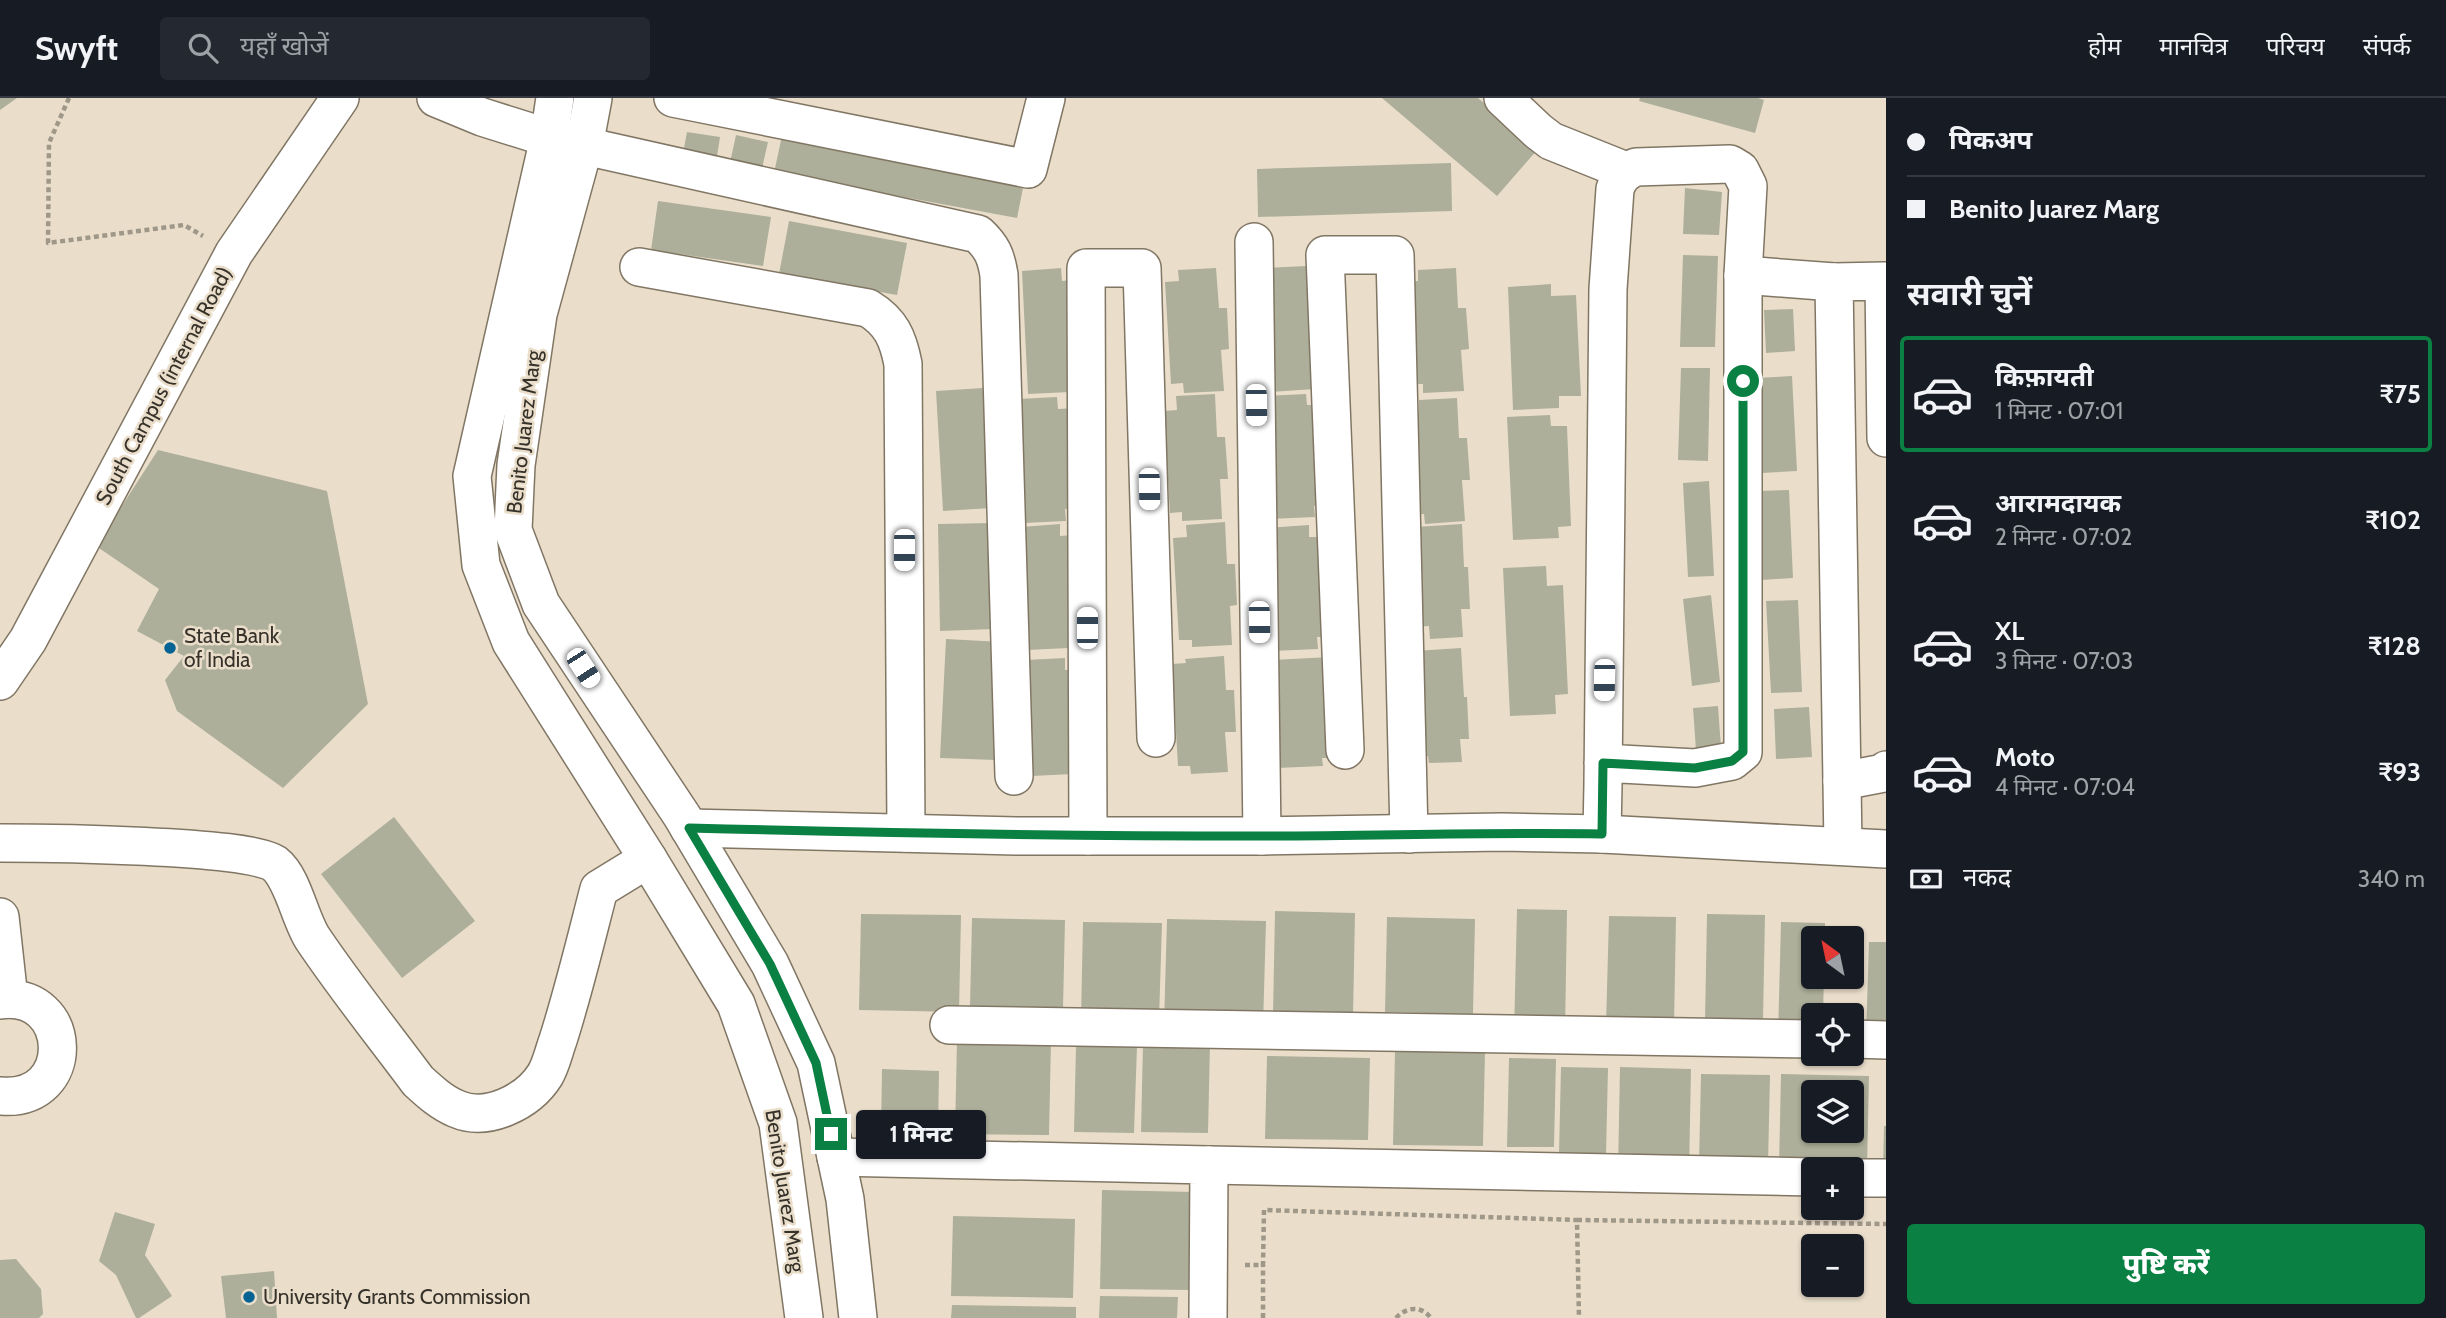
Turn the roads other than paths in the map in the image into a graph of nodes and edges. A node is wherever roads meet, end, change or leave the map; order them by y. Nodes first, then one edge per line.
1 (340, 98) edge
2 (436, 98) edge
3 (555, 98) edge
4 (593, 98) edge
5 (673, 98) edge
6 (1046, 98) edge
7 (1503, 98) edge
8 (549, 138) junction
9 (584, 146) junction
10 (1626, 171) junction
11 (1254, 242) dead end
12 (639, 267) dead end
13 (1743, 275) junction
14 (1885, 281) edge
15 (1835, 282) junction
16 (1886, 438) edge
17 (0, 681) edge
18 (1156, 738) dead end
19 (1345, 750) dead end
20 (1603, 763) junction
21 (1886, 770) edge
22 (1014, 776) dead end
23 (1842, 781) junction
24 (689, 828) junction
25 (905, 833) junction
26 (1409, 834) junction
27 (1602, 834) junction
28 (1088, 836) junction
29 (1262, 836) junction
30 (0, 843) edge
31 (1843, 846) junction
32 (1886, 849) edge
33 (648, 859) junction
34 (0, 917) edge
35 (5, 999) edge
36 (949, 1025) dead end
37 (1801, 1039) edge
38 (1864, 1039) edge
39 (1886, 1040) edge
40 (0, 1096) edge
41 (852, 1158) junction
42 (1209, 1165) junction
43 (1801, 1177) edge
44 (1864, 1178) edge
45 (1886, 1178) edge
46 (804, 1318) edge
47 (859, 1318) edge
48 (1208, 1318) edge

1 - 17 street, South Campus (internal Road)
2 - 8 street
3 - 8 street, Benito Juarez Marg
4 - 9 street, Benito Juarez Marg
5 - 6 street
7 - 10 street
8 - 9 street
8 - 33 street, Benito Juarez Marg
9 - 22 street
9 - 24 street, Benito Juarez Marg
10 - 13 street
10 - 20 street
11 - 29 street
12 - 25 street
13 - 15 street
13 - 20 street
14 - 15 street
14 - 16 street
15 - 23 street
18 - 28 street
19 - 26 street
20 - 27 street
21 - 23 street
23 - 31 street
24 - 25 street
24 - 41 street, Benito Juarez Marg
25 - 28 street
26 - 27 street
26 - 29 street
27 - 31 street
28 - 29 street
30 - 33 street
31 - 32 street
33 - 46 street, Benito Juarez Marg
34 - 35 street
35 - 40 street
36 - 37 street
38 - 39 street
41 - 42 street
41 - 47 street, Benito Juarez Marg
42 - 43 street
42 - 48 street
44 - 45 street

